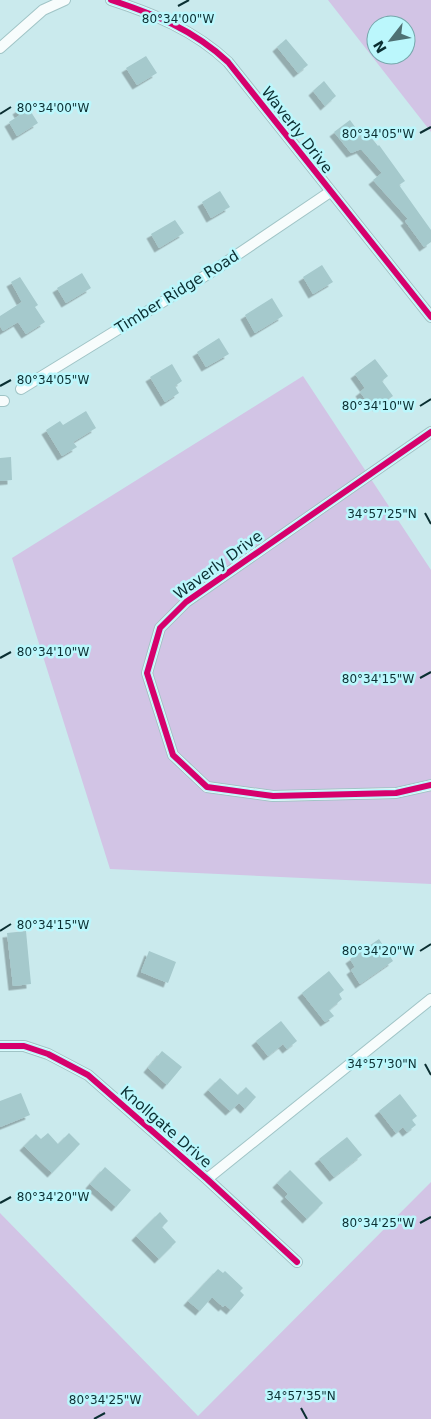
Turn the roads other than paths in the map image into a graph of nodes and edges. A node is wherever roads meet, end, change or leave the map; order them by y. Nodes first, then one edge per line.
1 (65, 0) edge
2 (111, 0) edge
3 (0, 48) edge
4 (330, 192) junction
5 (431, 317) edge
6 (21, 388) dead end
7 (431, 432) edge
8 (431, 785) edge
9 (431, 998) edge
10 (0, 1046) edge
11 (207, 1179) junction
12 (297, 1262) dead end

1 - 3 street
2 - 4 street, Waverly Drive
4 - 5 street, Waverly Drive
4 - 6 street, Timber Ridge Road
7 - 8 street, Waverly Drive
9 - 11 street
10 - 11 street, Knollgate Drive
11 - 12 street, Knollgate Drive

